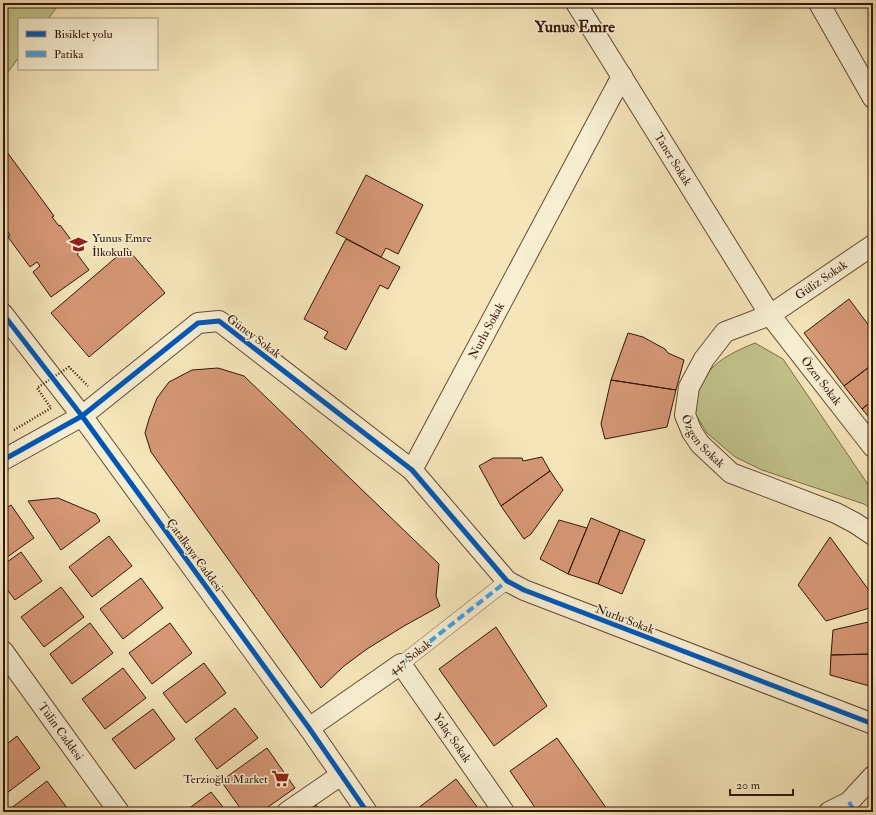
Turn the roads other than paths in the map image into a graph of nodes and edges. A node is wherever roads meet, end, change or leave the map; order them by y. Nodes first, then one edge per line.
1 (576, 3) edge
2 (820, 3) edge
3 (622, 76) junction
4 (873, 98) edge
5 (873, 245) edge
6 (3, 314) edge
7 (770, 315) junction
8 (82, 416) junction
9 (873, 447) edge
10 (3, 460) edge
11 (412, 470) junction
12 (873, 535) edge
13 (507, 581) junction
14 (3, 651) edge
15 (401, 664) junction
16 (873, 724) edge
17 (309, 728) junction
18 (341, 776) junction
19 (873, 776) edge
20 (852, 807) edge
21 (116, 811) edge
22 (287, 812) edge
23 (367, 812) edge
24 (504, 812) edge
25 (829, 812) edge

1 - 3 street, Taner Sokak
2 - 4 street
3 - 7 street, Taner Sokak
3 - 11 street, Nurlu Sokak
5 - 7 street, Güliz Sokak
6 - 8 street, Çatalkaya Caddesi
7 - 9 street, Özen Sokak
7 - 12 street, Özgen Sokak
8 - 10 street, Güney Sokak
8 - 11 street, Güney Sokak
8 - 17 street, Çatalkaya Caddesi
11 - 13 street, Nurlu Sokak
13 - 15 street, 447 Sokak
13 - 16 street, Nurlu Sokak
14 - 21 street, Tülin Caddesi
15 - 17 street, 447 Sokak
15 - 24 street, Yolaç Sokak
17 - 18 street, Çatalkaya Caddesi
18 - 22 street
18 - 23 street, Çatalkaya Caddesi
19 - 20 street
20 - 25 street

